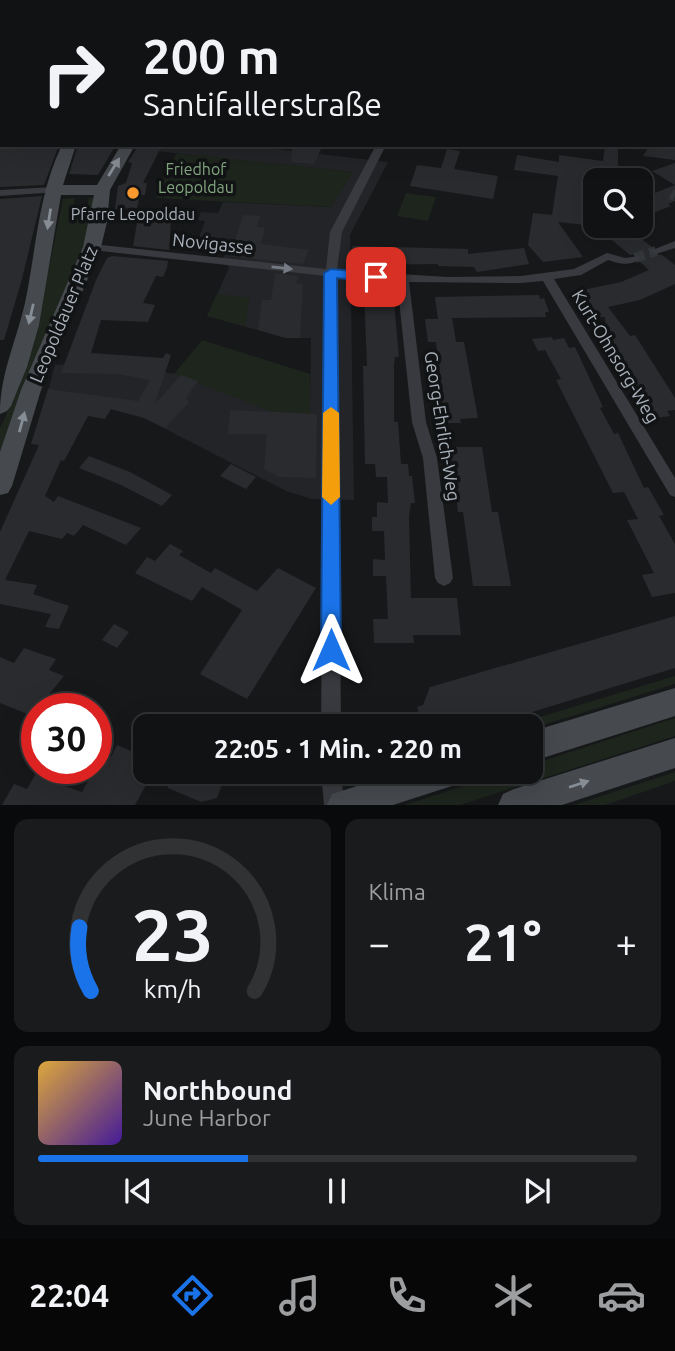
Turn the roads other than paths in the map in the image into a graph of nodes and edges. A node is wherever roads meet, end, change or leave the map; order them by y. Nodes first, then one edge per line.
1 (68, 147) edge
2 (127, 147) edge
3 (380, 147) edge
4 (54, 190) junction
5 (102, 190) junction
6 (0, 192) edge
7 (675, 244) edge
8 (92, 247) junction
9 (635, 258) tunnel mouth
10 (675, 260) edge
11 (331, 273) junction
12 (546, 276) junction
13 (403, 280) junction
14 (0, 406) edge
15 (0, 486) edge
16 (675, 491) edge
17 (444, 578) dead end
18 (675, 702) edge
19 (331, 714) edge
20 (543, 743) edge
21 (675, 753) edge
22 (332, 784) edge
23 (411, 784) edge
24 (334, 805) edge
25 (344, 805) edge
26 (514, 805) edge

1 - 4 street, Leopoldauer Platz
5 -> 2 street, Leopoldauer Platz
3 - 11 street
4 - 5 street
4 - 6 street
4 -> 14 street, Leopoldauer Platz
5 - 8 street, Leopoldauer Platz
7 - 10 street
8 -> 11 street, Novigasse
15 -> 8 street, Leopoldauer Platz
9 - 12 street, Novigasse
11 - 13 street, Novigasse
11 - 19 street
12 - 13 street, Novigasse
12 - 16 street, Kurt-Ohnsorg-Weg
13 - 17 street, Georg-Ehrlich-Weg
18 - 20 street
26 -> 21 street
22 - 24 street
23 - 25 street

